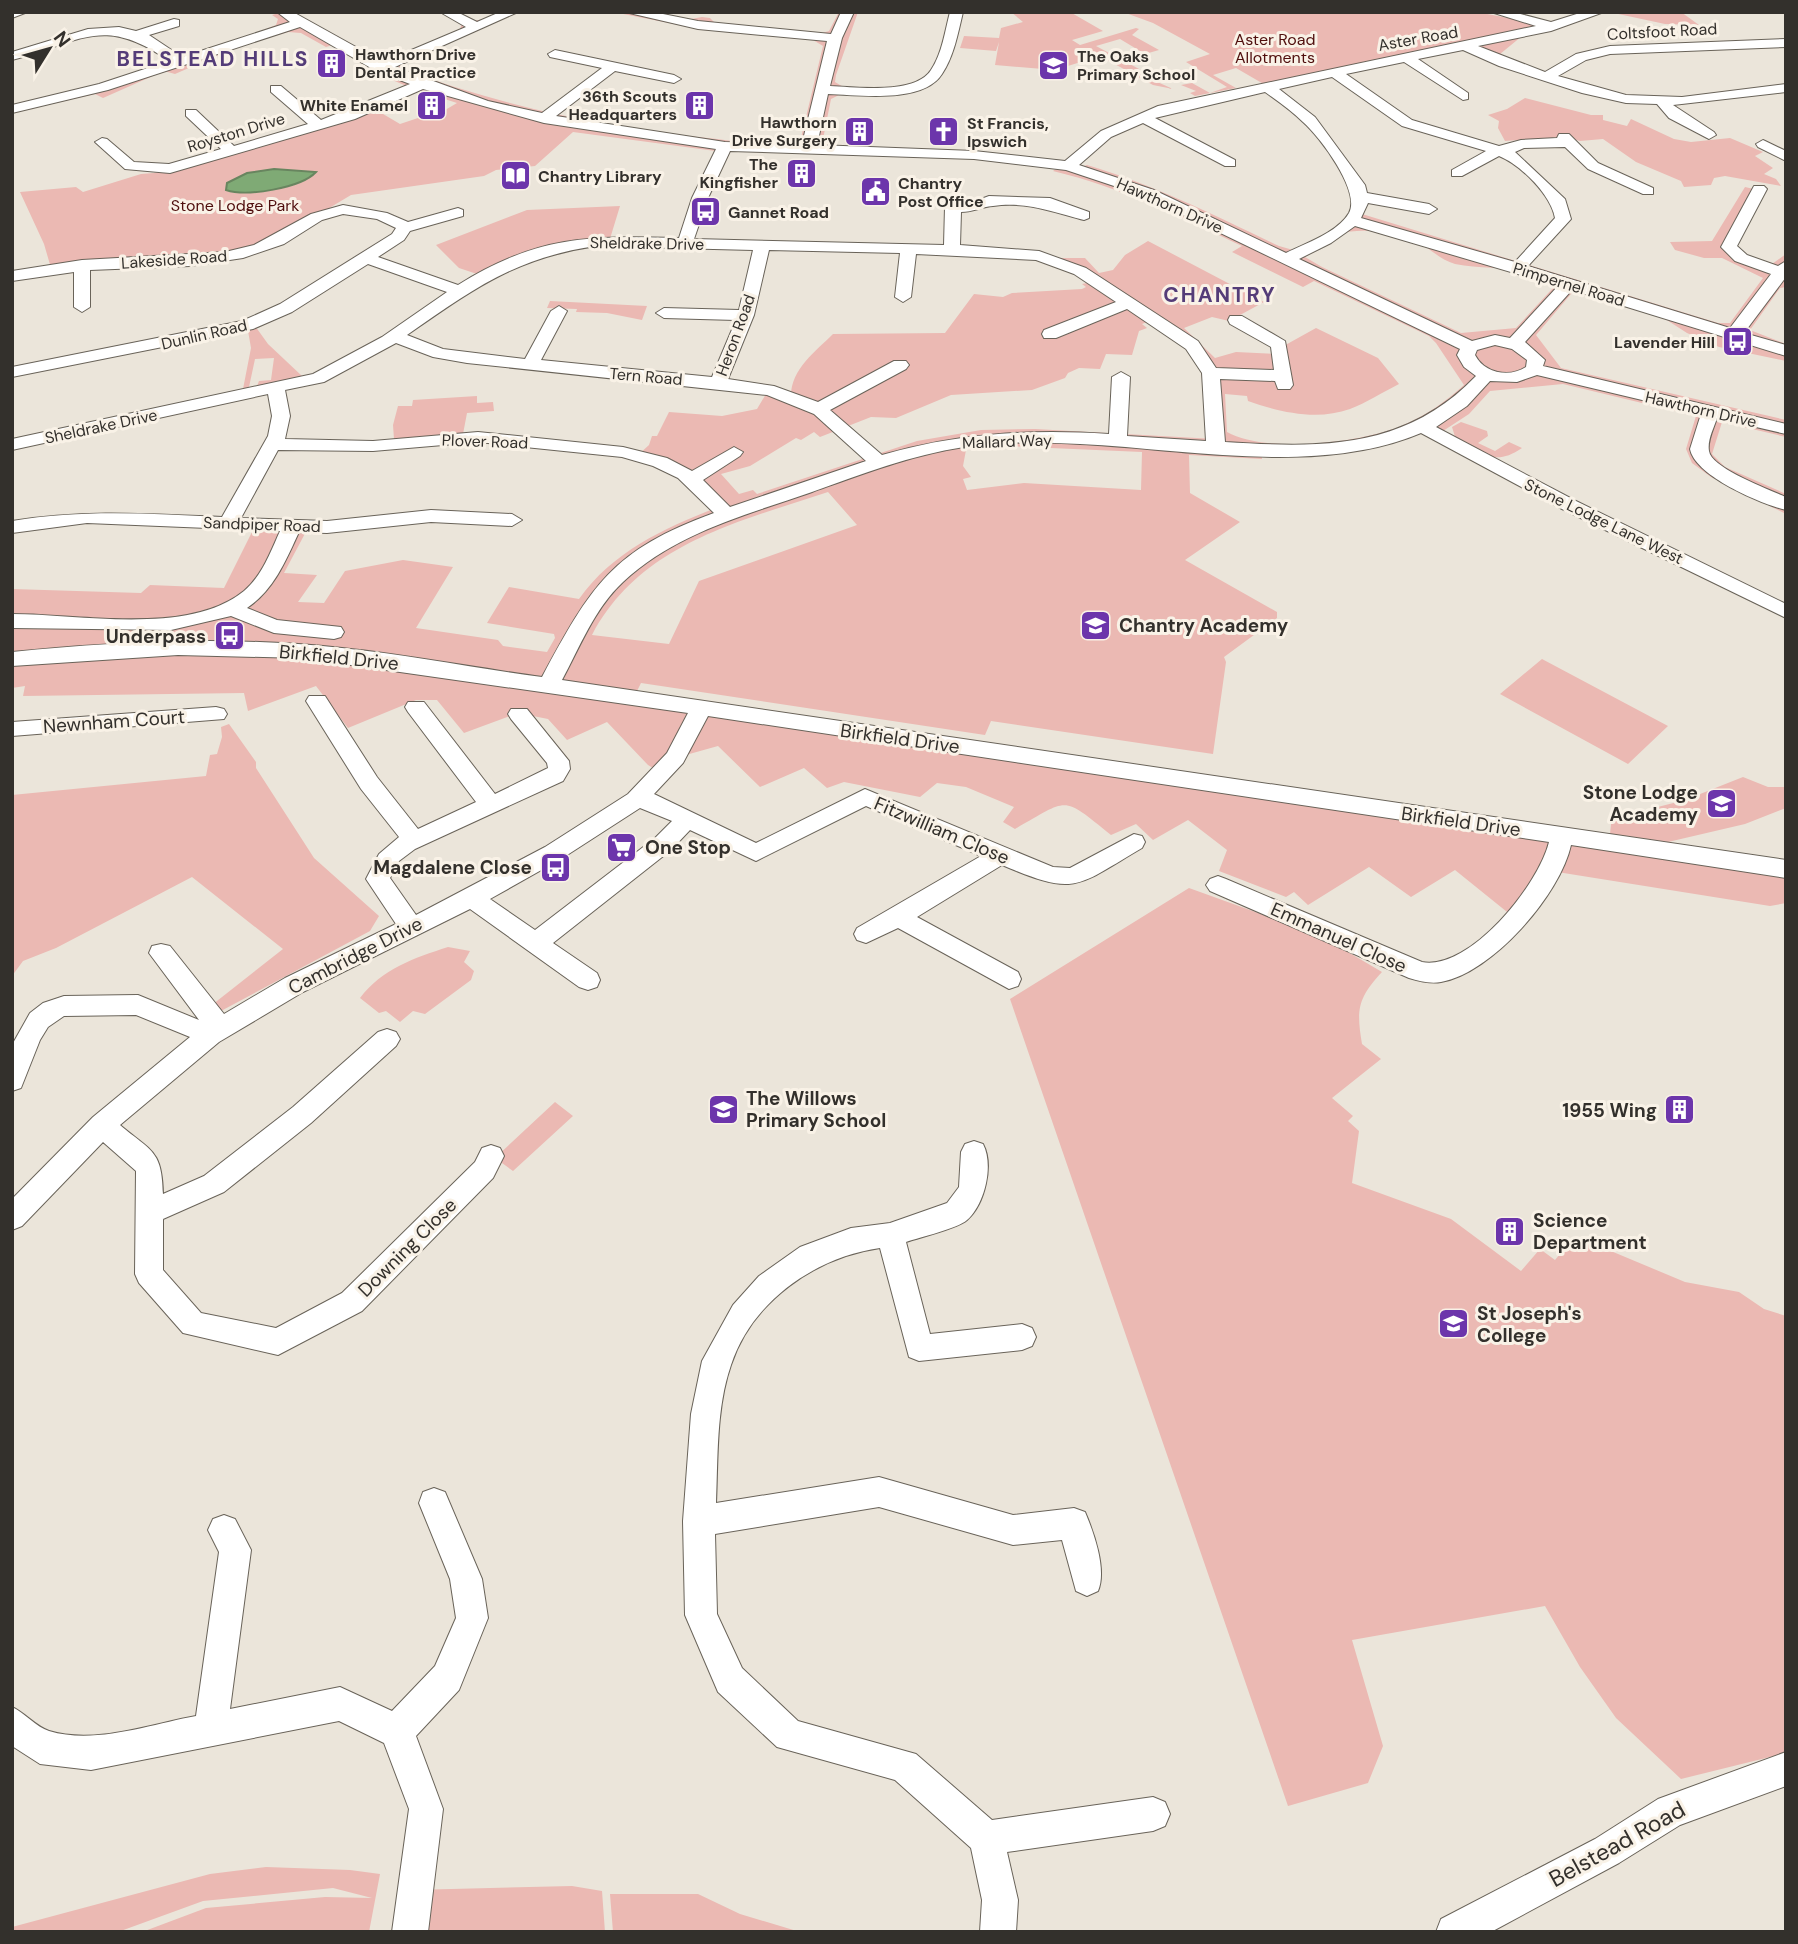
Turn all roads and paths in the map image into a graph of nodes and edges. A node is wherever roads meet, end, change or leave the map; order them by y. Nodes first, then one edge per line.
1 (283, 12) edge
2 (446, 12) edge
3 (512, 12) edge
4 (631, 12) edge
5 (712, 12) edge
6 (848, 12) edge
7 (957, 12) edge
8 (1497, 12) edge
9 (18, 13) edge
10 (1593, 13) edge
11 (12, 14) edge
12 (174, 23) dead end
13 (300, 23) junction
14 (698, 25) junction
15 (477, 27) junction
16 (1551, 27) junction
17 (136, 35) junction
18 (835, 38) junction
19 (1786, 43) edge
20 (1464, 44) junction
21 (555, 53) dead end
22 (12, 56) edge
23 (1405, 57) junction
24 (180, 62) junction
25 (613, 66) junction
26 (381, 68) junction
27 (1334, 72) junction
28 (1546, 77) junction
29 (675, 79) dead end
30 (422, 85) junction
31 (1267, 86) junction
32 (1786, 88) edge
33 (276, 89) dead end
34 (822, 90) junction
35 (1463, 96) dead end
36 (1662, 102) junction
37 (12, 109) edge
38 (191, 113) dead end
39 (1141, 116) junction
40 (544, 119) junction
41 (319, 126) junction
42 (1709, 135) dead end
43 (102, 142) dead end
44 (1763, 144) dead end
45 (726, 146) junction
46 (808, 150) junction
47 (1501, 151) junction
48 (232, 152) junction
49 (1786, 157) edge
50 (1230, 163) dead end
51 (1068, 166) junction
52 (1457, 173) dead end
53 (1759, 189) dead end
54 (1647, 191) dead end
55 (1362, 197) junction
56 (1429, 209) dead end
57 (458, 213) dead end
58 (1084, 215) dead end
59 (1352, 220) junction
60 (404, 228) junction
61 (685, 243) junction
62 (762, 246) junction
63 (909, 249) junction
64 (953, 250) junction
65 (366, 258) junction
66 (1286, 259) junction
67 (82, 265) junction
68 (1518, 268) junction
69 (1784, 269) edge
70 (12, 276) edge
71 (1568, 284) junction
72 (460, 291) junction
73 (903, 297) dead end
74 (1130, 302) junction
75 (82, 307) dead end
76 (559, 311) dead end
77 (664, 313) dead end
78 (746, 315) junction
79 (1236, 320) dead end
80 (1294, 332) dead end
81 (1050, 334) dead end
82 (1734, 334) junction
83 (392, 336) junction
84 (1271, 339) junction
85 (1514, 344) junction
86 (1471, 347) junction
87 (1786, 351) edge
88 (530, 365) junction
89 (900, 365) dead end
90 (1534, 369) junction
91 (12, 372) edge
92 (1211, 373) junction
93 (1488, 374) junction
94 (1121, 377) dead end
95 (718, 383) junction
96 (276, 389) junction
97 (820, 408) junction
98 (1711, 411) junction
99 (1424, 428) junction
100 (1786, 429) edge
101 (1118, 442) junction
102 (274, 444) junction
103 (12, 445) edge
104 (1216, 447) junction
105 (734, 452) dead end
106 (879, 463) junction
107 (692, 479) junction
108 (1784, 507) edge
109 (726, 515) junction
110 (512, 520) dead end
111 (228, 523) junction
112 (293, 525) junction
113 (12, 527) edge
114 (231, 609) junction
115 (1786, 612) edge
116 (12, 621) edge
117 (334, 632) dead end
118 (12, 659) edge
119 (549, 684) junction
120 (317, 701) dead end
121 (416, 707) dead end
122 (701, 709) junction
123 (216, 714) dead end
124 (519, 714) dead end
125 (12, 729) edge
126 (636, 800) junction
127 (491, 805) junction
128 (687, 820) junction
129 (1562, 835) junction
130 (414, 840) junction
131 (1133, 842) dead end
132 (1000, 855) junction
133 (1786, 870) edge
134 (1218, 885) dead end
135 (472, 898) junction
136 (898, 917) junction
137 (411, 927) junction
138 (866, 934) dead end
139 (536, 943) junction
140 (161, 953) dead end
141 (1009, 979) dead end
142 (588, 980) dead end
143 (216, 1032) junction
144 (387, 1040) dead end
145 (12, 1081) edge
146 (102, 1125) junction
147 (974, 1152) dead end
148 (491, 1156) dead end
149 (148, 1213) junction
150 (12, 1218) edge
151 (890, 1235) junction
152 (1022, 1337) dead end
153 (434, 1503) dead end
154 (699, 1521) junction
155 (224, 1530) dead end
156 (1087, 1580) dead end
157 (12, 1724) edge
158 (211, 1728) junction
159 (397, 1731) junction
160 (1786, 1769) edge
161 (1153, 1814) dead end
162 (986, 1838) junction
163 (410, 1932) edge
164 (998, 1932) edge
165 (1454, 1932) edge

1 - 13 street, Hawthorn Drive
2 - 15 street
3 - 15 street
4 - 14 street
5 - 14 street
6 - 18 street
7 - 34 street
8 - 16 street
9 - 11 street
10 - 16 street
12 - 17 street
13 - 24 street
13 - 26 street, Hawthorn Drive
14 - 18 street
15 - 26 street
16 - 20 street
17 - 22 street
17 - 24 street
18 - 34 street
19 - 28 street, Coltsfoot Road
20 - 23 street, Aster Road
20 - 28 street, Aster Road
21 - 25 street
23 - 27 street, Aster Road
23 - 35 street
24 - 37 street
25 - 29 street
25 - 40 street
26 - 30 street, Hawthorn Drive
27 - 31 street, Aster Road
27 - 47 street
28 - 36 street, Aster Road
30 - 40 street, Hawthorn Drive
30 - 41 street, Royston Drive
31 - 39 street, Aster Road
31 - 55 street
32 - 36 street, Aster Road
33 - 41 street
34 - 46 street
36 - 42 street
38 - 48 street
39 - 50 street
39 - 51 street, Aster Road
40 - 45 street, Hawthorn Drive
41 - 48 street, Royston Drive
43 - 48 street, Royston Drive
44 - 49 street
45 - 46 street, Hawthorn Drive
45 - 61 street
46 - 51 street, Hawthorn Drive
47 - 52 street
47 - 54 street
47 - 68 street
51 - 66 street, Hawthorn Drive
53 - 69 street
55 - 56 street
55 - 59 street
57 - 60 street
58 - 64 street
59 - 66 street
59 - 68 street, Pimpernel Road
60 - 65 street
60 - 67 street, Lakeside Road
61 - 62 street, Sheldrake Drive
61 - 72 street, Sheldrake Drive
62 - 63 street, Sheldrake Drive
62 - 78 street, Heron Road
63 - 64 street, Sheldrake Drive
63 - 73 street
64 - 74 street, Sheldrake Drive
65 - 72 street
65 - 91 street, Dunlin Road
66 - 86 street, Hawthorn Drive
67 - 70 street, Lakeside Road
67 - 75 street
68 - 71 street, Pimpernel Road
69 - 82 street
71 - 82 street, Pimpernel Road
71 - 85 street
72 - 83 street, Sheldrake Drive
74 - 81 street
74 - 92 street, Sheldrake Drive
76 - 88 street
77 - 78 street
78 - 95 street, Heron Road
79 - 84 street
80 - 84 street
82 - 87 street, Pimpernel Road
83 - 88 street, Tern Road
83 - 96 street, Sheldrake Drive
84 - 92 street
85 - 86 street
85 - 90 street
86 - 93 street
88 - 95 street, Tern Road
89 - 97 street
90 - 93 street
90 - 98 street, Hawthorn Drive
92 - 104 street
93 - 99 street, Mallard Way
94 - 101 street
95 - 97 street, Tern Road
96 - 102 street
96 - 103 street, Sheldrake Drive
97 - 106 street, Tern Road
98 - 100 street, Hawthorn Drive
98 - 108 street
99 - 104 street, Mallard Way
99 - 115 street, Stone Lodge Lane West
101 - 104 street, Mallard Way
101 - 106 street, Mallard Way
102 - 107 street, Plover Road
102 - 111 street
105 - 107 street
106 - 109 street, Mallard Way
107 - 109 street, Plover Road
109 - 119 street, Mallard Way
110 - 112 street, Sandpiper Road
111 - 112 street, Sandpiper Road
111 - 113 street, Sandpiper Road
112 - 114 street
114 - 116 street
114 - 117 street, Birkfield Drive
118 - 119 street, Birkfield Drive
119 - 122 street, Birkfield Drive
120 - 130 street
121 - 127 street
122 - 126 street, Cambridge Drive
122 - 129 street, Birkfield Drive
123 - 125 street, Newnham Court
124 - 127 street
126 - 128 street, Fitzwilliam Close
126 - 135 street, Cambridge Drive
127 - 130 street
128 - 132 street, Fitzwilliam Close
128 - 139 street
129 - 133 street, Birkfield Drive
129 - 134 street, Emmanuel Close
130 - 137 street
131 - 132 street, Fitzwilliam Close
132 - 136 street
135 - 137 street, Cambridge Drive
135 - 139 street
136 - 138 street
136 - 141 street
137 - 143 street, Cambridge Drive
139 - 142 street
140 - 143 street
143 - 145 street
143 - 146 street, Cambridge Drive
144 - 149 street
146 - 149 street, Downing Close
146 - 150 street, Cambridge Drive
147 - 151 street
148 - 149 street, Downing Close
151 - 152 street
151 - 154 street
153 - 159 street
154 - 156 street
154 - 162 street
155 - 158 street
157 - 158 street
158 - 159 street
159 - 163 street
160 - 165 street, Belstead Road
161 - 162 street
162 - 164 street

